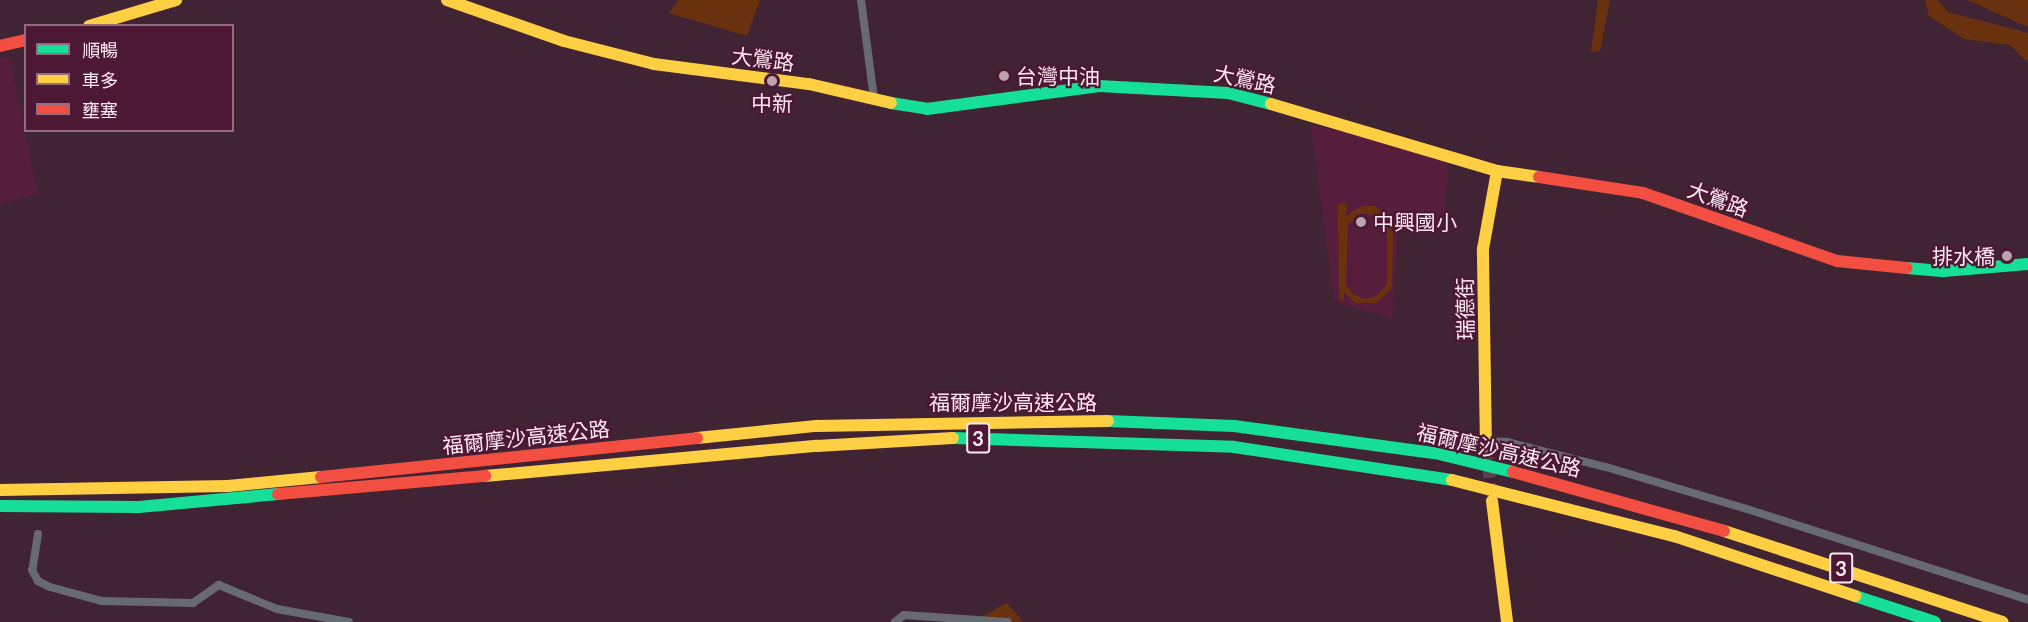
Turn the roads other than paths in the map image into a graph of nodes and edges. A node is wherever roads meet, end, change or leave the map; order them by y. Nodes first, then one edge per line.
1 (176, 0) edge
2 (447, 0) edge
3 (861, 0) edge
4 (96, 24) edge
5 (24, 40) edge
6 (0, 46) edge
7 (874, 99) junction
8 (1497, 171) junction
9 (2028, 264) edge
10 (1486, 444) joint
11 (0, 489) edge
12 (1492, 501) tunnel mouth
13 (0, 506) edge
14 (38, 534) dead end
15 (2028, 600) edge
16 (349, 622) edge
17 (895, 622) edge
18 (1008, 622) edge
19 (1507, 622) edge
20 (1935, 622) edge
21 (2002, 622) edge

1 - 4 main road
2 - 7 main road, 大鶯路
3 - 7 street
5 - 6 main road
7 - 8 main road, 大鶯路
8 - 9 main road, 大鶯路
8 - 10 main road, 瑞德街
10 - 15 street
11 - 21 main road, 福爾摩沙高速公路 / 3
12 - 19 main road
13 - 20 main road, 福爾摩沙高速公路 / 3
14 - 16 street
17 - 18 street

